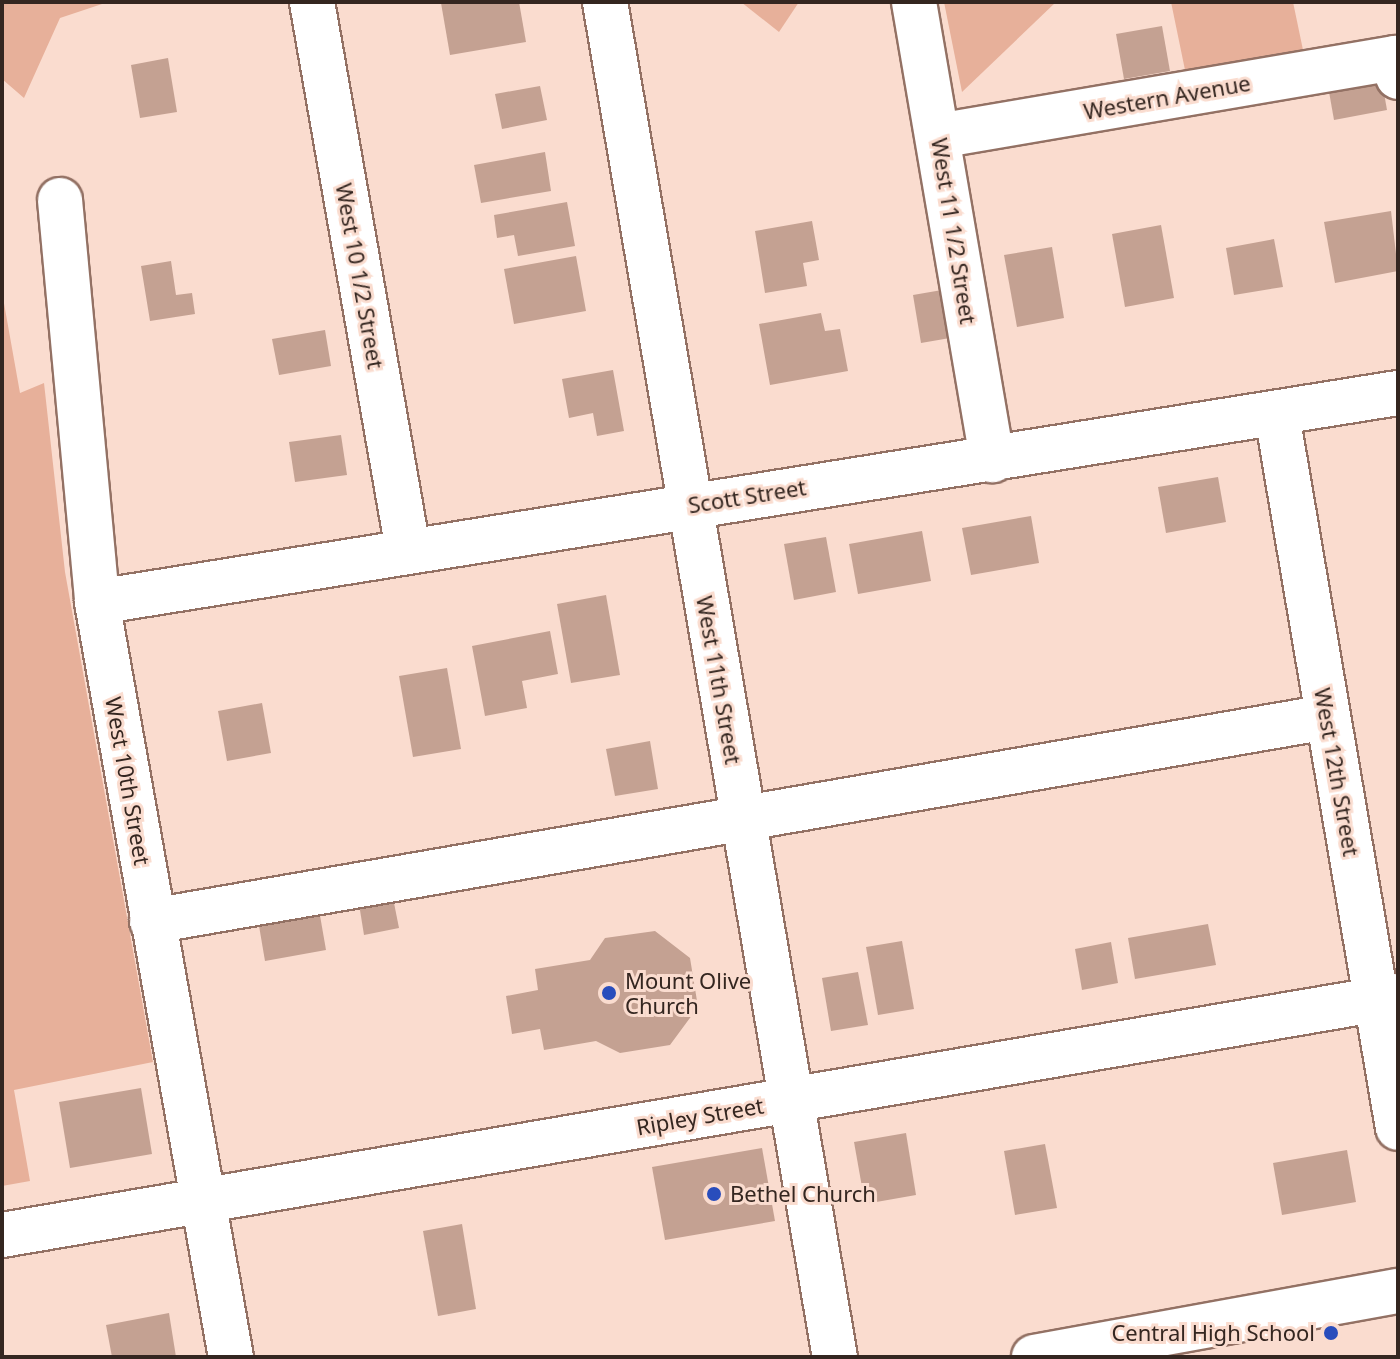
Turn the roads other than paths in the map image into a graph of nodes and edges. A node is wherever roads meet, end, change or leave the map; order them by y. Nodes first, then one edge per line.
1 (312, 2) edge
2 (605, 2) edge
3 (914, 2) edge
4 (1396, 68) edge
5 (938, 136) junction
6 (60, 200) dead end
7 (1398, 393) edge
8 (1277, 415) junction
9 (992, 460) junction
10 (689, 505) junction
11 (408, 550) junction
12 (97, 602) junction
13 (1327, 717) junction
14 (742, 817) junction
15 (152, 921) junction
16 (1387, 998) edge
17 (790, 1100) junction
18 (1398, 1128) edge
19 (205, 1199) junction
20 (2, 1235) edge
21 (1398, 1291) edge
22 (231, 1357) edge
23 (835, 1357) edge
24 (1034, 1357) edge

1 - 11 street, West 10 1/2 Street
2 - 10 street, West 11th Street
3 - 5 street, West 11 1/2 Street
4 - 5 street, Western Avenue
5 - 9 street, West 11 1/2 Street
6 - 12 street, West 10th Street
7 - 8 street, Scott Street
8 - 9 street, Scott Street
8 - 13 street, West 12th Street
9 - 10 street, Scott Street
10 - 11 street, Scott Street
10 - 14 street, West 11th Street
11 - 12 street, Scott Street
12 - 15 street, West 10th Street
13 - 14 street
13 - 16 street, West 12th Street
14 - 15 street
14 - 17 street, West 11th Street
15 - 19 street, West 10th Street
16 - 17 street, Ripley Street
16 - 18 street, West 12th Street
17 - 19 street, Ripley Street
17 - 23 street, West 11th Street
19 - 20 street, Ripley Street
19 - 22 street, West 10th Street
21 - 24 street

